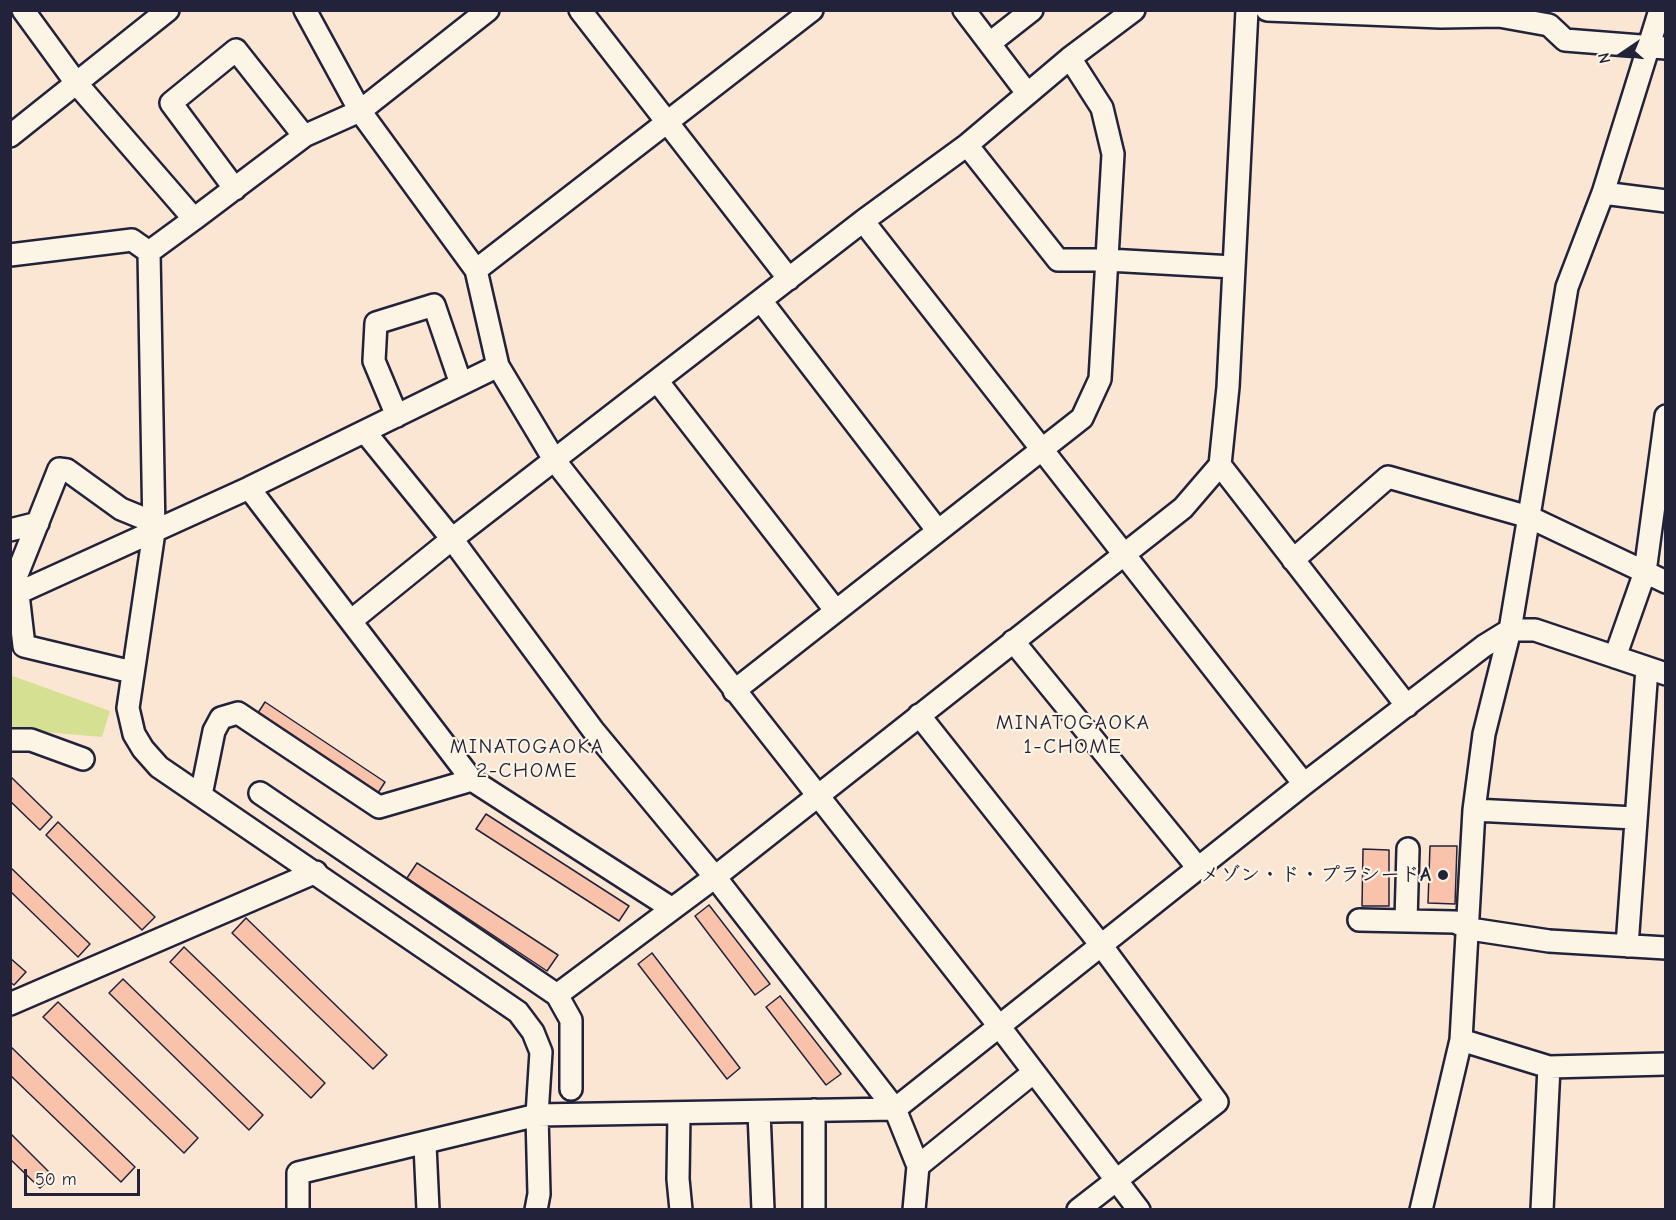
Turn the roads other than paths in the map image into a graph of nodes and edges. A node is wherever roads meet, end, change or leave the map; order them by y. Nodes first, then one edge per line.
1 (23, 10) edge
2 (168, 10) edge
3 (305, 10) edge
4 (488, 10) edge
5 (580, 10) edge
6 (812, 10) edge
7 (964, 10) edge
8 (1032, 10) edge
9 (1134, 10) edge
10 (1247, 10) edge
11 (1267, 10) edge
12 (1660, 10) edge
13 (1378, 13) edge
14 (1499, 13) edge
15 (1441, 14) edge
16 (1551, 18) edge
17 (990, 43) junction
18 (1657, 48) edge
19 (1070, 58) junction
20 (77, 84) junction
21 (1027, 93) junction
22 (360, 111) junction
23 (667, 123) junction
24 (10, 135) edge
25 (304, 136) junction
26 (967, 145) junction
27 (235, 189) junction
28 (1603, 192) junction
29 (1665, 201) edge
30 (194, 219) junction
31 (863, 221) junction
32 (149, 252) junction
33 (10, 255) edge
34 (1108, 260) junction
35 (1233, 267) junction
36 (476, 270) junction
37 (789, 279) junction
38 (762, 302) junction
39 (498, 366) junction
40 (658, 382) junction
41 (461, 384) junction
42 (397, 416) junction
43 (1665, 416) edge
44 (365, 432) junction
45 (1042, 452) junction
46 (555, 461) junction
47 (1220, 465) junction
48 (249, 488) junction
49 (1529, 517) junction
50 (38, 523) junction
51 (10, 530) edge
52 (938, 531) junction
53 (154, 532) junction
54 (452, 539) junction
55 (1124, 554) junction
56 (1293, 560) junction
57 (1645, 572) junction
58 (1665, 582) edge
59 (18, 593) junction
60 (836, 611) junction
61 (352, 620) junction
62 (1510, 630) junction
63 (1013, 641) junction
64 (1615, 657) junction
65 (1656, 671) edge
66 (132, 672) junction
67 (734, 691) junction
68 (1407, 706) junction
69 (919, 716) junction
70 (10, 740) edge
71 (83, 759) dead end
72 (472, 780) junction
73 (1304, 784) junction
74 (260, 793) dead end
75 (201, 795) junction
76 (816, 796) junction
77 (1474, 810) junction
78 (1635, 818) junction
79 (1408, 849) dead end
80 (1199, 869) junction
81 (316, 872) junction
82 (715, 877) junction
83 (670, 908) junction
84 (1359, 920) dead end
85 (1406, 921) junction
86 (1470, 929) junction
87 (1101, 945) junction
88 (1627, 946) junction
89 (1665, 948) edge
90 (557, 995) junction
91 (10, 1004) edge
92 (999, 1026) junction
93 (1461, 1040) junction
94 (1665, 1064) edge
95 (1549, 1066) junction
96 (1034, 1072) junction
97 (571, 1089) dead end
98 (895, 1109) junction
99 (814, 1110) junction
100 (759, 1112) junction
101 (679, 1113) junction
102 (537, 1115) junction
103 (425, 1145) junction
104 (918, 1166) junction
105 (1116, 1178) junction
106 (298, 1209) edge
107 (428, 1209) edge
108 (536, 1209) edge
109 (678, 1209) edge
110 (763, 1209) edge
111 (814, 1209) edge
112 (914, 1209) edge
113 (1078, 1209) edge
114 (1139, 1209) edge
115 (1421, 1209) edge
116 (1542, 1209) edge

1 - 20 street
2 - 20 street
3 - 22 street
4 - 22 street
5 - 23 street
6 - 23 street
7 - 17 street
8 - 17 street
9 - 19 street
10 - 35 street
11 - 13 street
12 - 18 street
13 - 15 street
14 - 15 street
14 - 16 street
16 - 18 street
17 - 21 street
18 - 28 street
19 - 21 street
19 - 34 street
20 - 24 street
20 - 30 street
21 - 26 street
22 - 25 street
22 - 36 street
23 - 36 street
23 - 37 street
25 - 27 street
25 - 27 street
26 - 31 street
26 - 34 street
27 - 30 street
28 - 29 street
28 - 49 street
30 - 32 street
31 - 37 street
31 - 45 street
32 - 33 street
32 - 53 street
34 - 35 street
34 - 45 street
35 - 47 street
36 - 39 street
37 - 38 street
38 - 40 street
38 - 52 street
39 - 41 street
39 - 46 street
40 - 46 street
40 - 60 street
41 - 42 street
41 - 42 street
42 - 44 street
43 - 57 street
44 - 48 street
44 - 54 street
45 - 52 street
45 - 55 street
46 - 54 street
46 - 67 street
47 - 55 street
47 - 56 street
48 - 53 street
48 - 61 street
49 - 56 street
49 - 57 street
49 - 62 street
50 - 51 street
50 - 53 street
50 - 59 street
52 - 60 street
53 - 59 street
53 - 66 street
54 - 61 street
54 - 82 street
55 - 63 street
55 - 73 street
56 - 68 street
57 - 58 street
57 - 64 street
59 - 66 street
60 - 67 street
61 - 72 street
62 - 64 street
62 - 68 street
62 - 77 street
63 - 69 street
63 - 80 street
64 - 65 street
65 - 78 street
66 - 75 street
67 - 76 street
68 - 73 street
69 - 76 street
69 - 87 street
70 - 71 street
72 - 75 street
72 - 83 street
73 - 80 street
74 - 90 street
75 - 81 street
76 - 82 street
76 - 92 street
77 - 78 street
77 - 86 street
78 - 88 street
79 - 85 street
80 - 87 street
81 - 91 street
81 - 102 street
82 - 83 street
82 - 98 street
83 - 90 street
84 - 85 street
85 - 86 street
86 - 88 street
86 - 93 street
87 - 92 street
87 - 105 street
88 - 89 street
90 - 97 street
92 - 96 street
92 - 98 street
93 - 95 street
93 - 115 street
94 - 95 street
95 - 116 street
96 - 104 street
96 - 105 street
98 - 99 street
98 - 104 street
99 - 100 street
99 - 111 street
100 - 101 street
100 - 110 street
101 - 102 street
101 - 109 street
102 - 103 street
102 - 108 street
103 - 106 street
103 - 107 street
104 - 112 street
105 - 113 street
105 - 114 street

